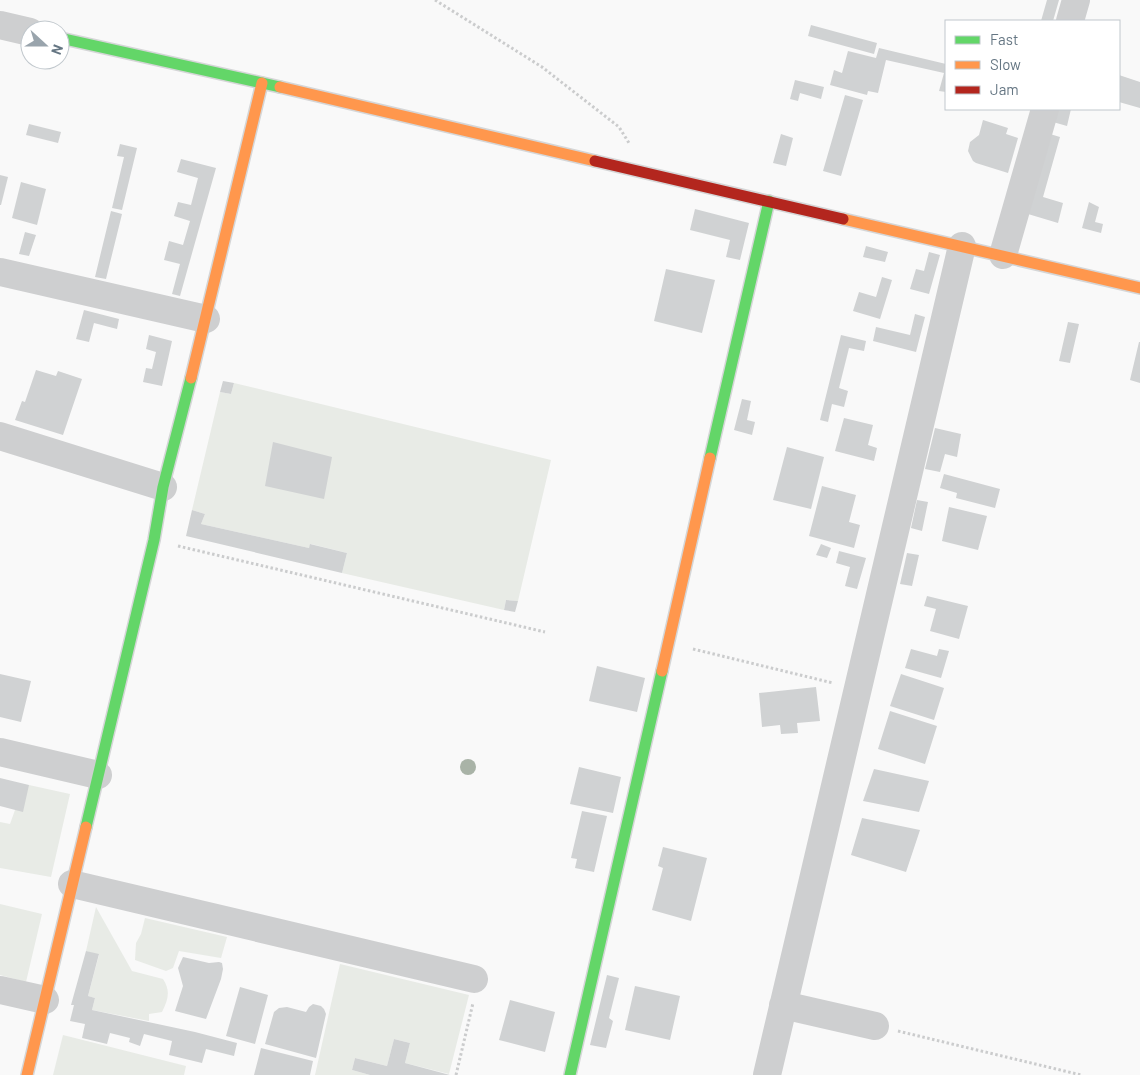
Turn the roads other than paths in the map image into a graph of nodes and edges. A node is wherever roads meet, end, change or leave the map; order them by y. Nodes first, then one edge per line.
1 (1076, 0) edge
2 (1070, 20) edge
3 (0, 25) edge
4 (20, 30) edge
5 (70, 40) edge
6 (262, 83) junction
7 (1045, 110) edge
8 (769, 201) junction
9 (962, 246) junction
10 (1003, 255) junction
11 (0, 272) edge
12 (1140, 288) edge
13 (206, 319) junction
14 (0, 436) edge
15 (164, 486) junction
16 (0, 752) edge
17 (98, 775) junction
18 (72, 884) junction
19 (474, 979) road end
20 (0, 990) edge
21 (45, 1000) junction
22 (783, 1004) junction
23 (875, 1026) road end
24 (27, 1075) edge
25 (570, 1075) edge
26 (767, 1075) edge

1 - 2 street
3 - 4 street
5 - 6 street
6 - 8 street
6 - 13 street
7 - 10 street
8 - 9 street
8 - 25 street
9 - 10 street
9 - 22 street
10 - 12 street
11 - 13 street
13 - 15 street
14 - 15 street
15 - 17 street
16 - 17 street
17 - 18 street
18 - 19 street
18 - 21 street
20 - 21 street
21 - 24 street
22 - 23 street
22 - 26 street

